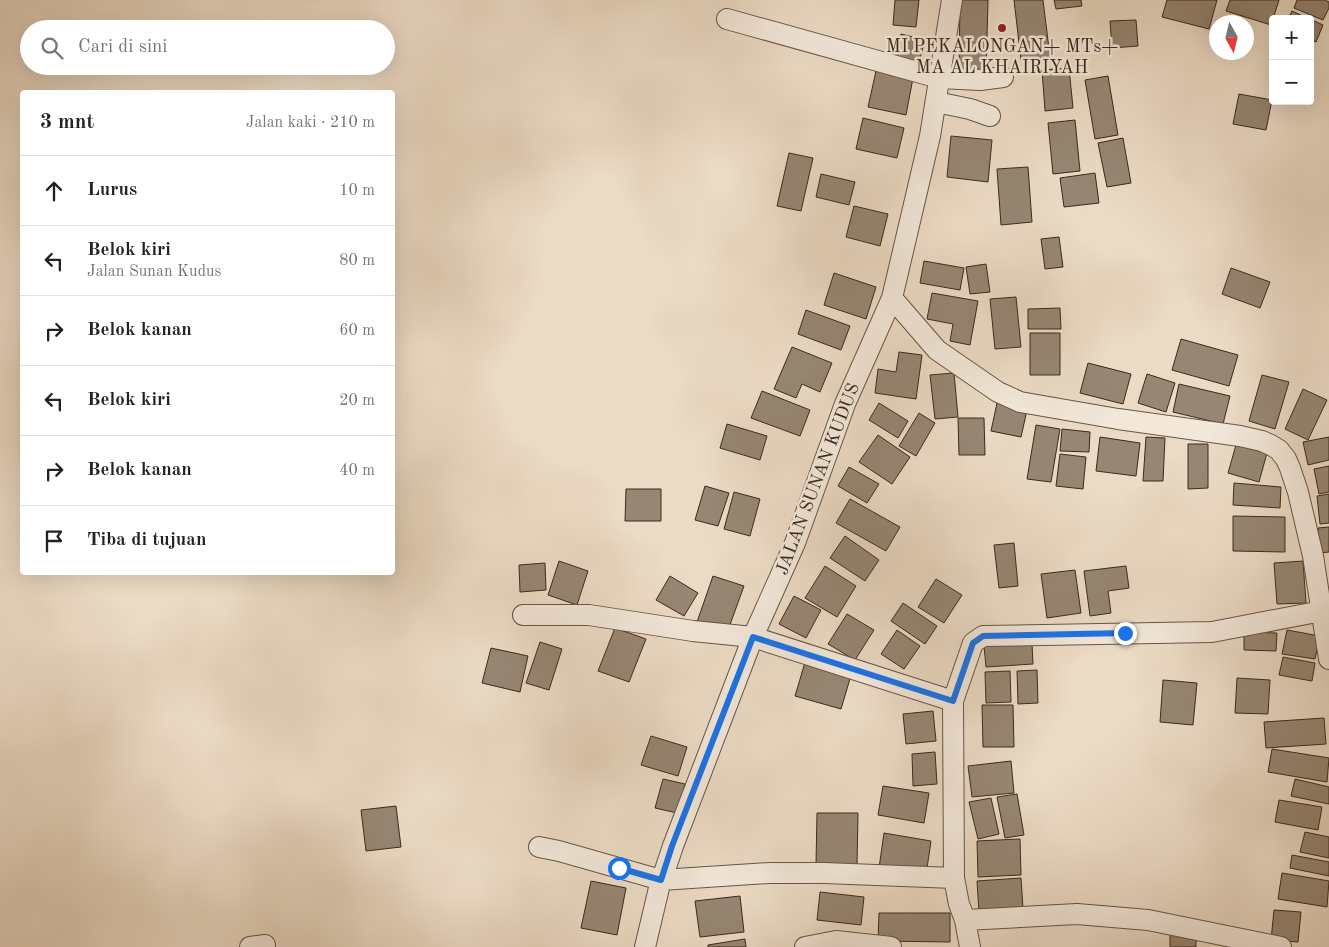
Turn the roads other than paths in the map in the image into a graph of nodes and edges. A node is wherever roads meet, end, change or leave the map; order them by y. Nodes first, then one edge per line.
1 (952, 0) edge
2 (727, 20) dead end
3 (1003, 77) dead end
4 (940, 78) junction
5 (936, 102) junction
6 (990, 116) dead end
7 (892, 298) junction
8 (1322, 611) junction
9 (523, 615) dead end
10 (753, 637) junction
11 (1329, 659) edge
12 (953, 701) junction
13 (539, 847) dead end
14 (954, 878) junction
15 (661, 880) junction
16 (966, 920) junction
17 (644, 947) edge
18 (805, 947) edge
19 (892, 947) edge
20 (970, 947) edge
21 (1281, 947) edge

1 - 4 street, JALAN SUNAN KUDUS
2 - 4 street
3 - 4 street
4 - 5 street, JALAN SUNAN KUDUS
5 - 6 street
5 - 7 street, JALAN SUNAN KUDUS
7 - 8 street
7 - 10 street, JALAN SUNAN KUDUS
8 - 11 street
8 - 12 street
9 - 10 street
10 - 12 street
10 - 15 street, JALAN SUNAN KUDUS
12 - 14 street
13 - 15 street
14 - 15 street
14 - 16 street
15 - 17 street, JALAN SUNAN KUDUS
16 - 20 street
16 - 21 street
18 - 19 street

